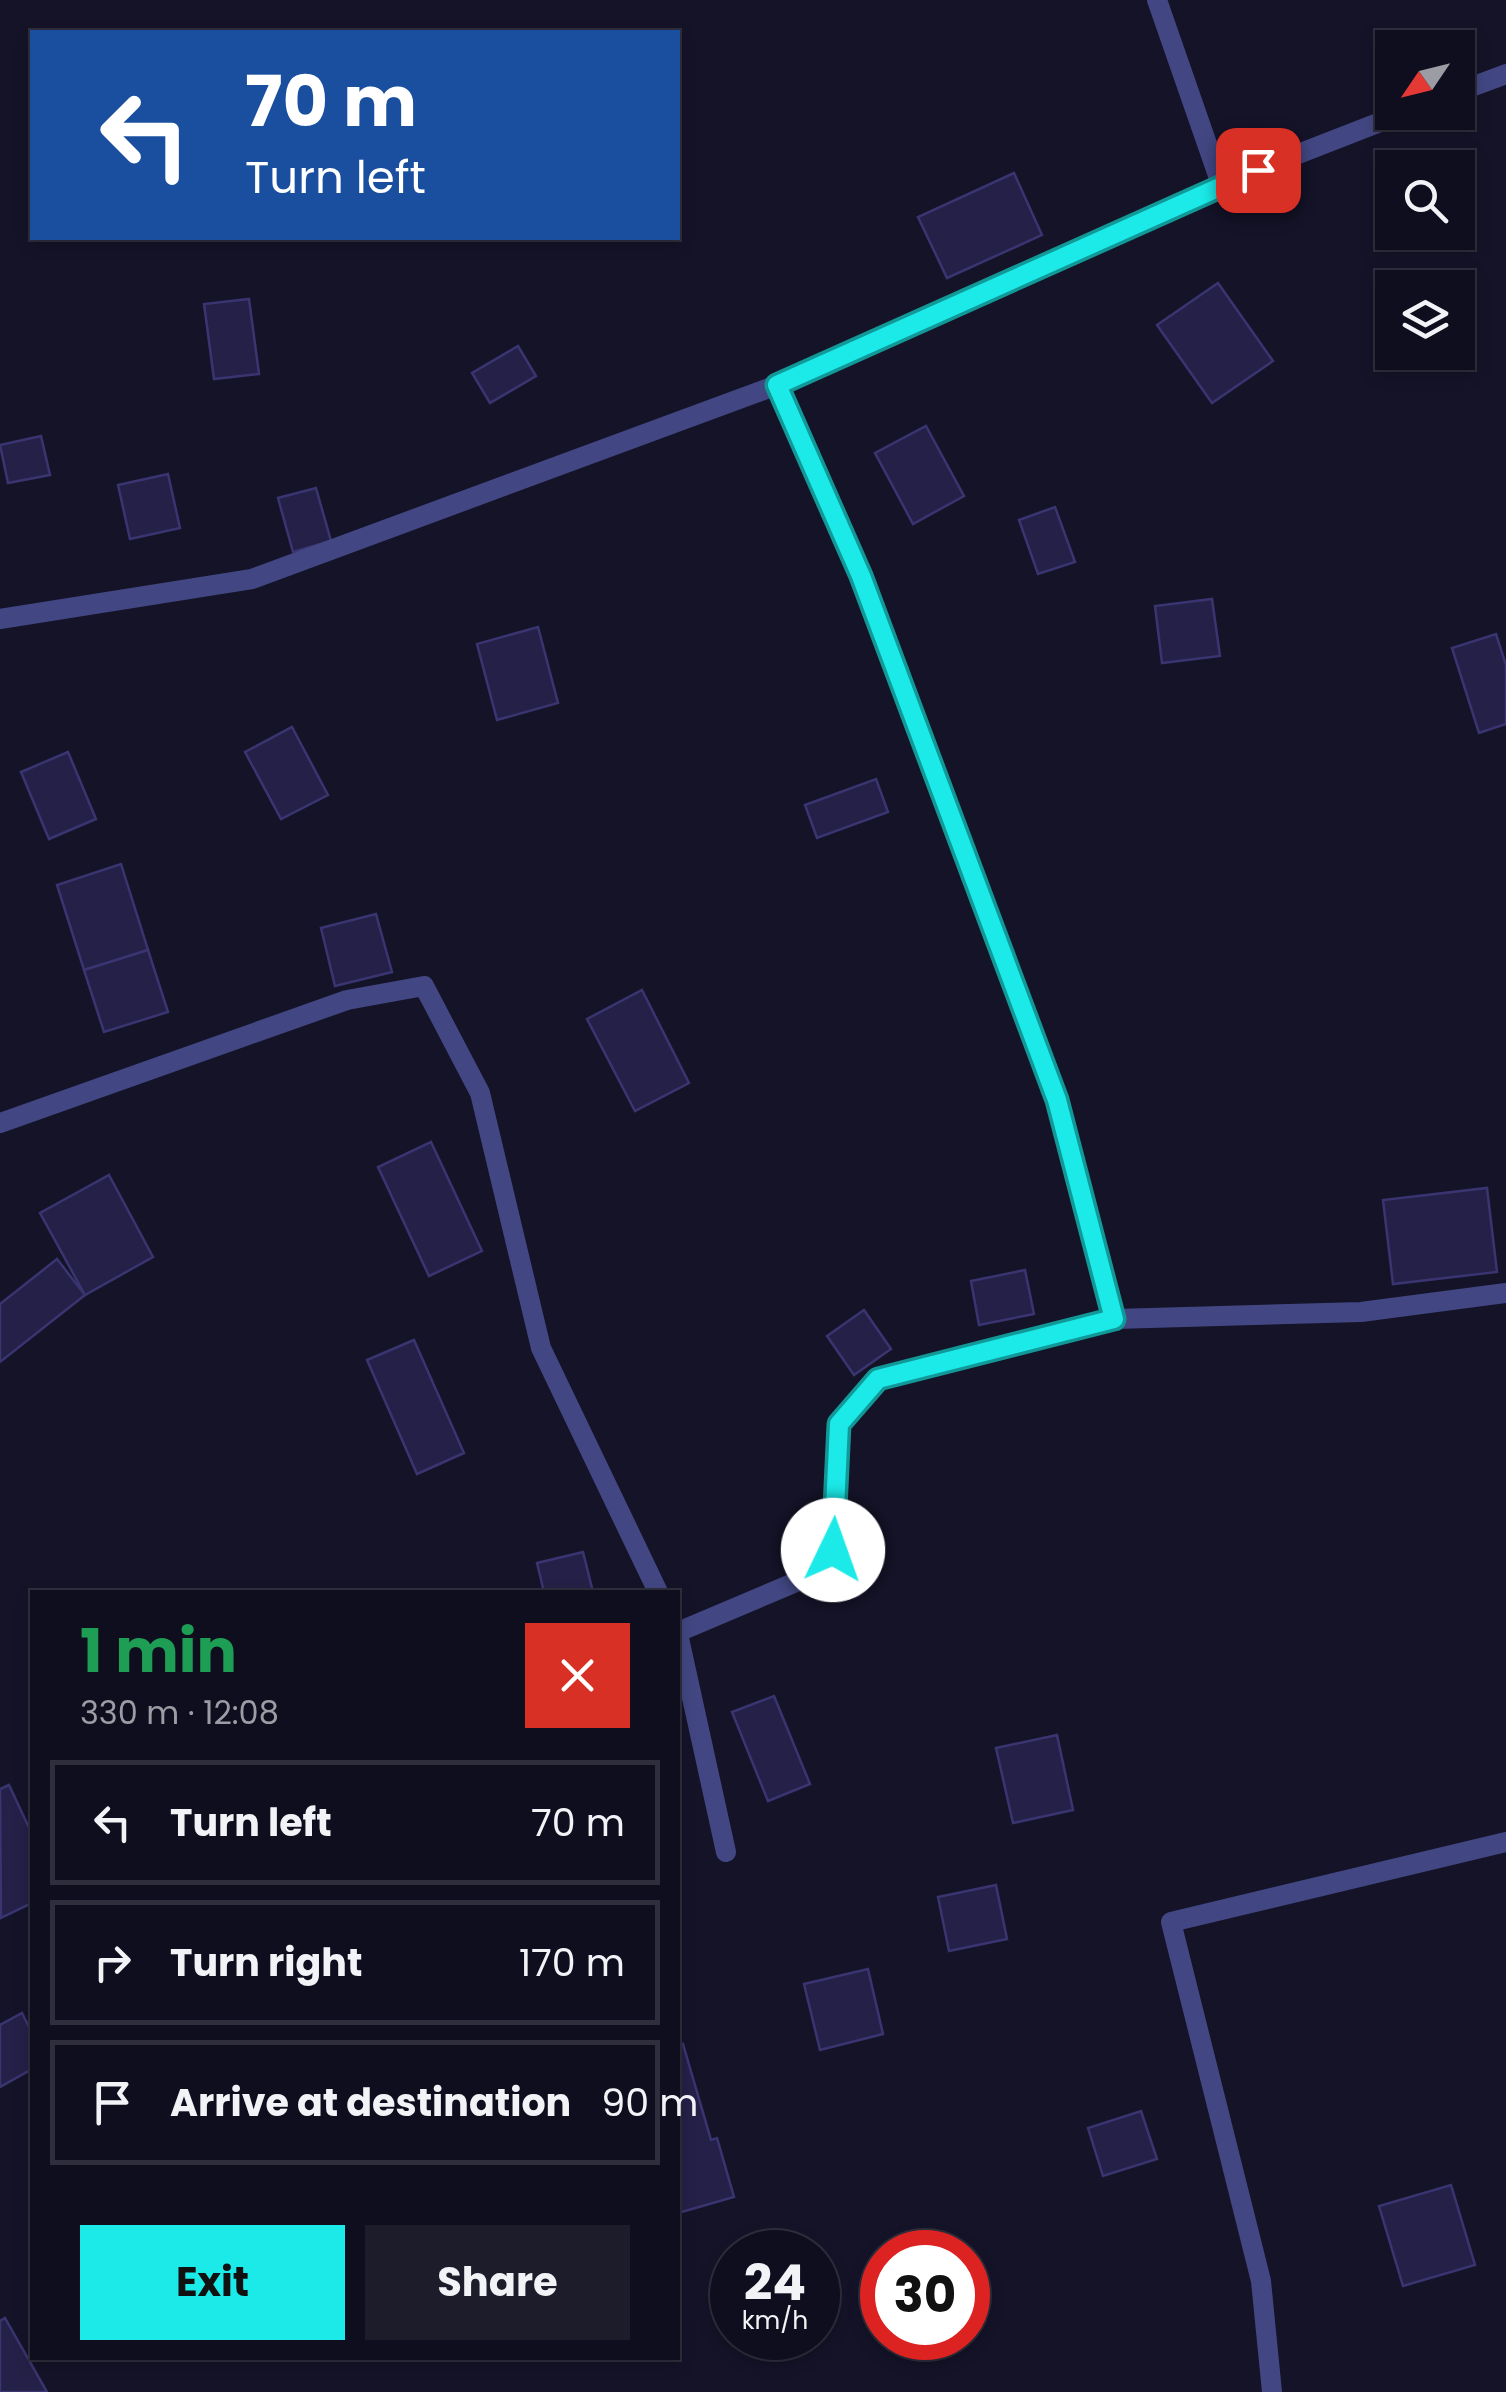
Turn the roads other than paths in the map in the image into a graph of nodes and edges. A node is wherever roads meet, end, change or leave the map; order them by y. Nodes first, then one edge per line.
1 (1157, 0) edge
2 (1506, 74) edge
3 (1475, 86) edge
4 (1375, 124) edge
5 (1222, 184) junction
6 (777, 385) junction
7 (0, 619) edge
8 (0, 1123) edge
9 (1506, 1293) edge
10 (1114, 1319) junction
11 (657, 1590) edge
12 (680, 1632) edge
13 (680, 1642) edge
14 (1506, 1842) edge
15 (726, 1852) dead end
16 (1272, 2392) edge

1 - 5 street
2 - 3 street
4 - 5 street
5 - 6 street
6 - 7 street
6 - 10 street
8 - 11 street
9 - 10 street
10 - 12 street
13 - 15 street
14 - 16 street

